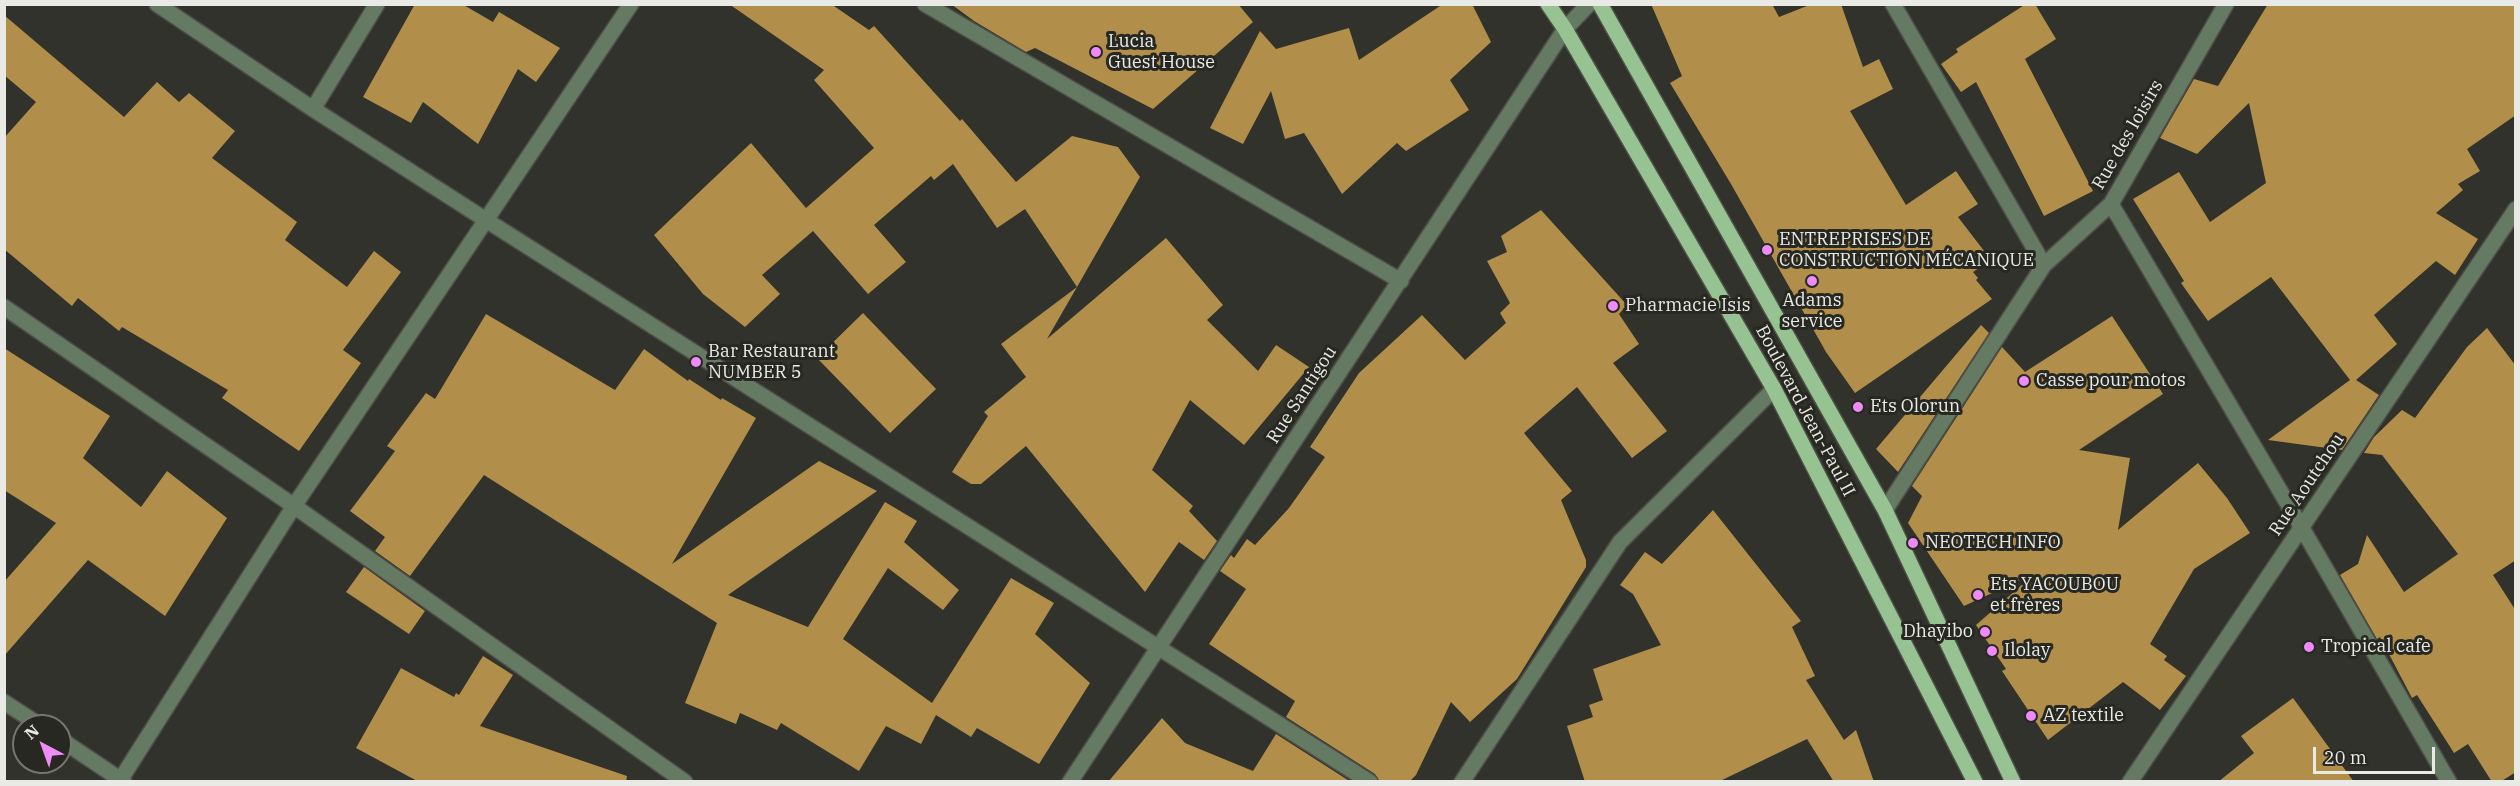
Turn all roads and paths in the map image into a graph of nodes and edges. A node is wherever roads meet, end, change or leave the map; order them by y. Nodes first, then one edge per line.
1 (157, 4) edge
2 (377, 4) edge
3 (632, 4) edge
4 (925, 4) edge
5 (1548, 4) edge
6 (1589, 4) edge
7 (1600, 4) edge
8 (1893, 4) edge
9 (2226, 4) edge
10 (1565, 29) junction
11 (313, 109) junction
12 (2110, 204) junction
13 (2516, 209) edge
14 (486, 220) junction
15 (2044, 265) junction
16 (1401, 281) junction
17 (4, 308) edge
18 (1773, 389) junction
19 (294, 506) junction
20 (1885, 510) junction
21 (2302, 528) junction
22 (1158, 649) junction
23 (4, 702) edge
24 (22, 714) edge
25 (72, 747) edge
26 (121, 781) edge
27 (684, 782) edge
28 (1070, 782) edge
29 (1370, 782) edge
30 (1462, 782) edge
31 (1975, 782) edge
32 (2013, 782) edge
33 (2130, 782) edge
34 (2449, 782) edge

1 - 11 street
2 - 11 street
3 - 14 street
4 - 16 street
5 - 10 main road, Boulevard Jean-Paul II
6 - 10 street, Rue Santigou
7 - 20 main road, Boulevard Jean-Paul II
8 - 15 street
9 - 12 street, Rue des loisirs
10 - 16 street, Rue Santigou
10 - 18 main road, Boulevard Jean-Paul II
11 - 14 street
12 - 15 street, Rue des loisirs
12 - 21 street
13 - 21 street, Rue Aoutchou
14 - 19 street
14 - 22 street
15 - 20 street, Rue des loisirs
16 - 22 street, Rue Santigou
17 - 19 street
18 - 30 street
18 - 31 main road, Boulevard Jean-Paul II
19 - 26 street
19 - 27 street
20 - 32 main road, Boulevard Jean-Paul II
21 - 33 street, Rue Aoutchou
21 - 34 street
22 - 28 street, Rue Santigou
22 - 29 street
23 - 24 street
25 - 26 street

